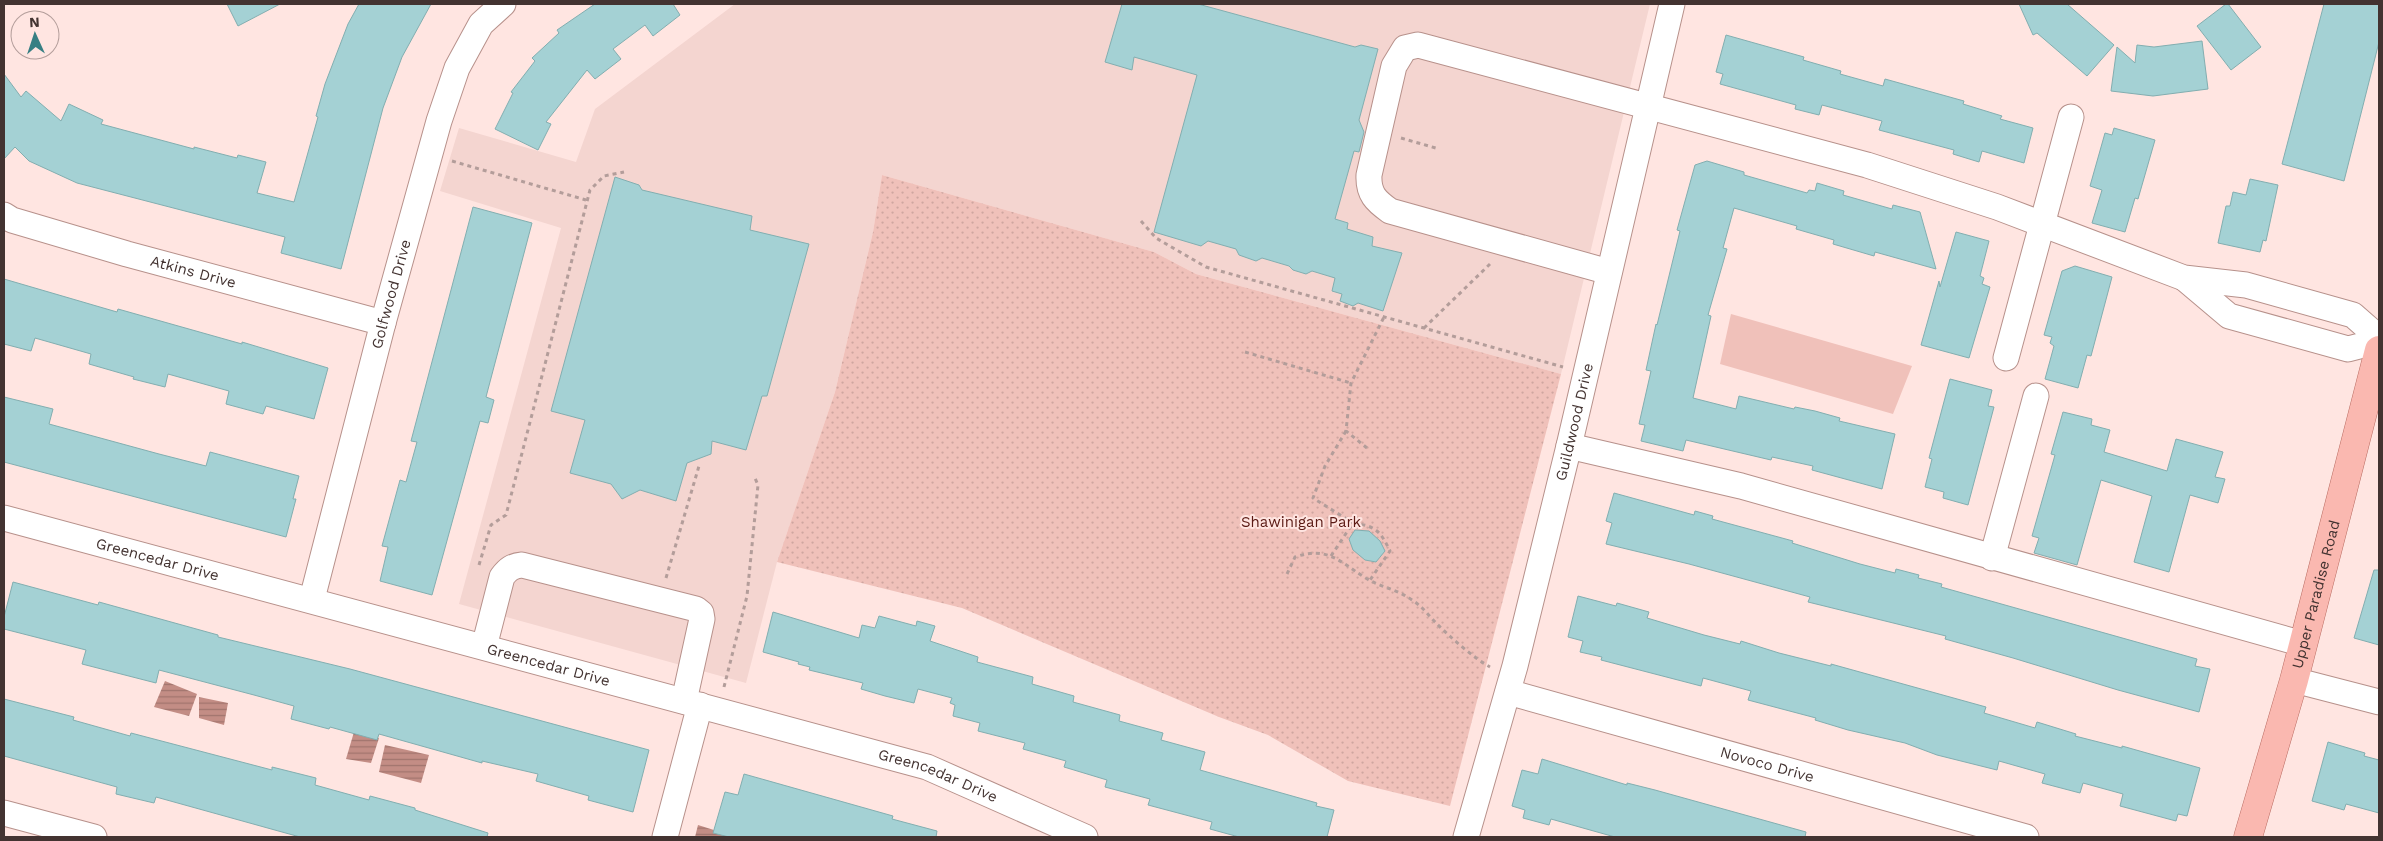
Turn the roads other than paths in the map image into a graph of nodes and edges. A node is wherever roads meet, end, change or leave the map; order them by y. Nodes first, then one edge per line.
1 (503, 4) edge
2 (1672, 4) edge
3 (1646, 107) junction
4 (2071, 117) dead end
5 (4, 215) edge
6 (2044, 225) junction
7 (1609, 272) junction
8 (2184, 278) junction
9 (383, 322) junction
10 (2379, 340) edge
11 (2379, 350) edge
12 (2006, 358) dead end
13 (2036, 396) dead end
14 (1569, 446) junction
15 (4, 518) edge
16 (1992, 558) junction
17 (312, 599) junction
18 (2302, 644) junction
19 (484, 647) junction
20 (2294, 680) junction
21 (1508, 692) junction
22 (2379, 702) edge
23 (703, 706) junction
24 (4, 813) edge
25 (94, 837) edge
26 (665, 837) edge
27 (1084, 837) edge
28 (1466, 837) edge
29 (2026, 837) edge
30 (2248, 837) edge

1 - 9 street, Golfwood Drive
2 - 3 street, Guildwood Drive
3 - 6 street
3 - 7 street, Guildwood Drive
3 - 7 street
4 - 6 street
5 - 9 street, Atkins Drive
6 - 8 street
6 - 12 street
7 - 14 street, Guildwood Drive
8 - 10 street
8 - 10 street
9 - 17 street, Golfwood Drive
11 - 18 main road, Upper Paradise Road
13 - 16 street
14 - 16 street
14 - 21 street, Guildwood Drive
15 - 17 street, Greencedar Drive
16 - 18 street
17 - 19 street, Greencedar Drive
18 - 20 main road, Upper Paradise Road
19 - 23 street, Greencedar Drive
19 - 23 street
20 - 22 street
20 - 30 main road, Upper Paradise Road
21 - 28 street, Guildwood Drive
21 - 29 street, Novoco Drive
23 - 26 street
23 - 27 street, Greencedar Drive
24 - 25 street

